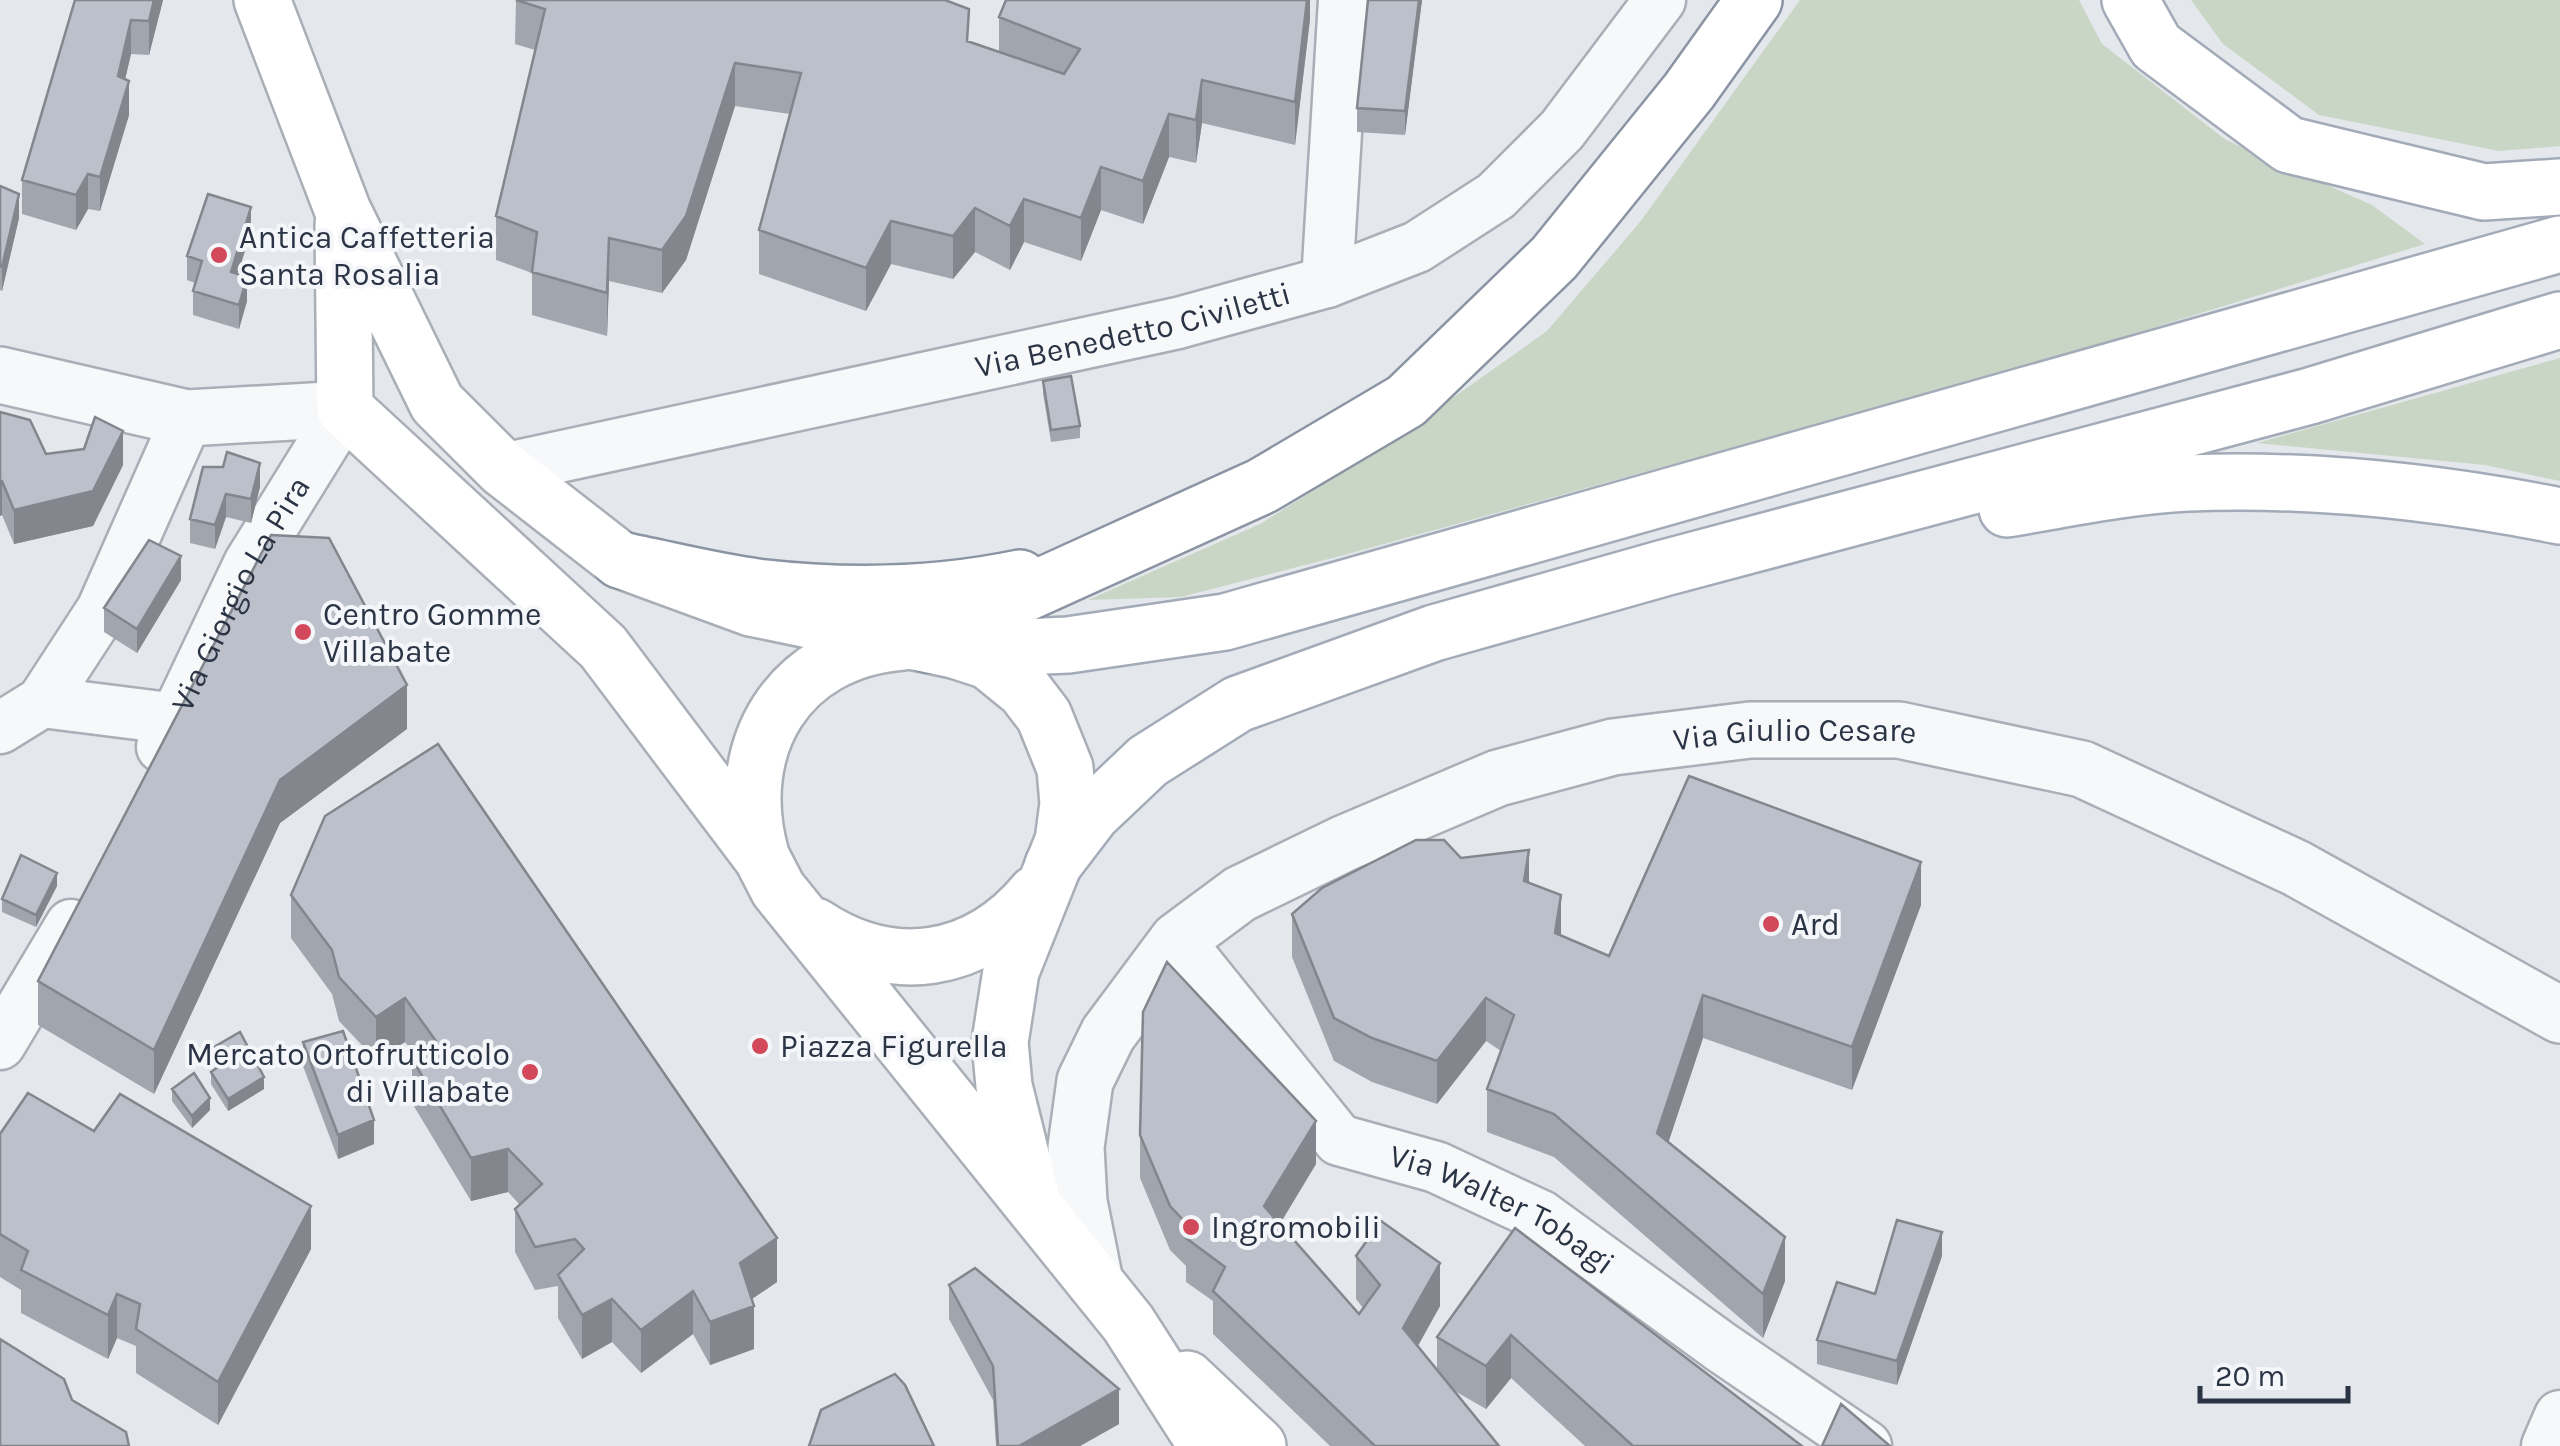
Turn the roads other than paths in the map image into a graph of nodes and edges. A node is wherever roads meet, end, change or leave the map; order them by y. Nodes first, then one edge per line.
1 (262, 0) edge
2 (1344, 0) edge
3 (1660, 0) edge
4 (1754, 0) edge
5 (2130, 0) edge
6 (2560, 187) edge
7 (343, 211) junction
8 (2560, 244) edge
9 (1327, 282) junction
10 (2560, 320) edge
11 (0, 375) edge
12 (437, 403) junction
13 (344, 408) junction
14 (186, 418) junction
15 (503, 469) junction
16 (2560, 516) edge
17 (620, 560) junction
18 (1102, 560) junction
19 (1664, 568) junction
20 (932, 645) junction
21 (42, 702) junction
22 (177, 719) junction
23 (0, 728) edge
24 (140, 790) edge
25 (1049, 873) junction
26 (770, 874) junction
27 (95, 878) edge
28 (1178, 940) junction
29 (2560, 1015) edge
30 (0, 1044) edge
31 (1085, 1081) junction
32 (1004, 1086) junction
33 (1033, 1204) junction
34 (1112, 1302) junction
35 (2560, 1416) edge
36 (1207, 1446) edge
37 (1258, 1446) edge
38 (1866, 1446) edge
39 (2547, 1446) edge

1 - 7 main road
2 - 9 street
3 - 9 street, Via Benedetto Civiletti
4 - 18 main road
5 - 6 main road
7 - 12 main road
7 - 13 main road
8 - 20 main road
9 - 15 street, Via Benedetto Civiletti
10 - 19 main road
11 - 14 street
12 - 13 main road
12 - 15 main road
13 - 14 street
13 - 22 street, Via Giorgio La Pira
13 - 26 main road
14 - 21 street
15 - 17 main road
16 - 19 main road
17 - 18 main road
17 - 20 main road
18 - 20 main road
19 - 25 main road
20 - 25 main road
20 - 26 main road
21 - 22 street
21 - 23 street
22 - 24 street, Via Giorgio La Pira
25 - 26 main road
25 - 32 main road
26 - 33 main road
27 - 30 street
28 - 29 street, Via Giulio Cesare
28 - 31 street, Via Giulio Cesare
28 - 38 street, Via Walter Tobagi
31 - 32 street
31 - 34 street, Via Giulio Cesare
32 - 33 main road
33 - 34 main road
34 - 36 main road
34 - 37 main road
35 - 39 street

